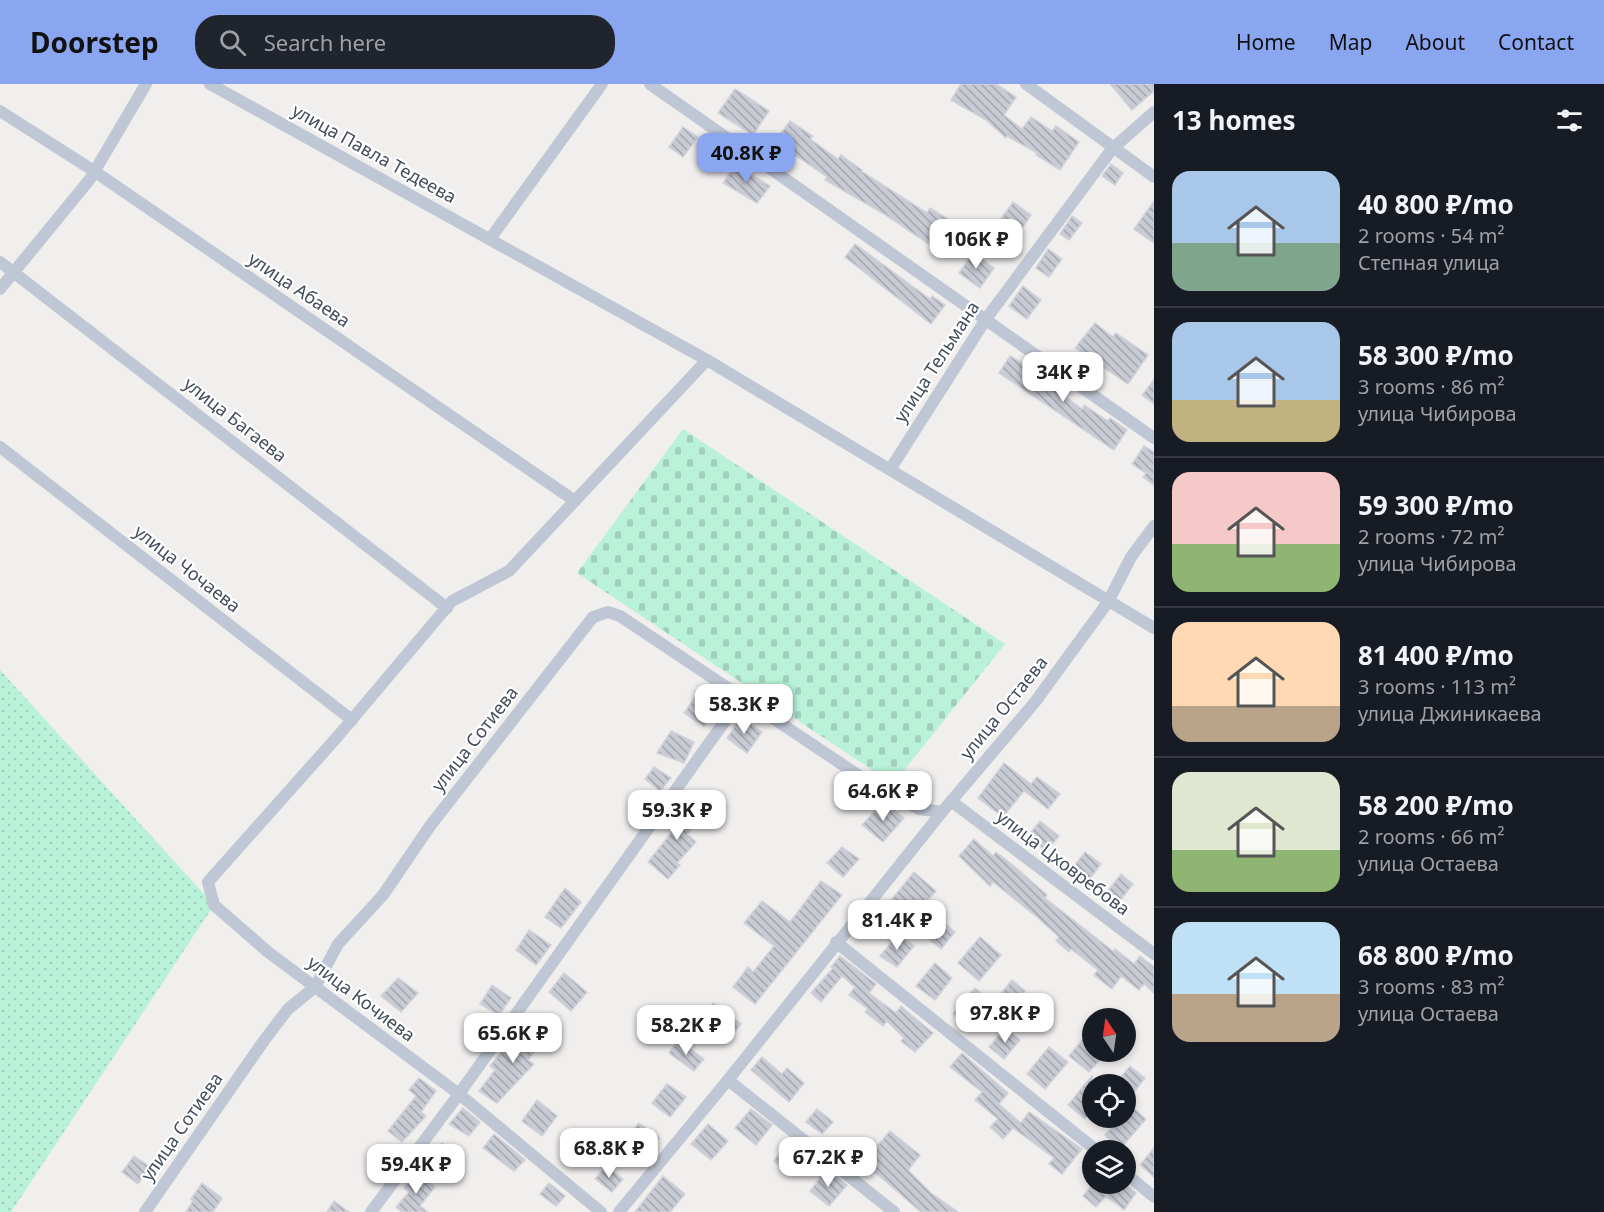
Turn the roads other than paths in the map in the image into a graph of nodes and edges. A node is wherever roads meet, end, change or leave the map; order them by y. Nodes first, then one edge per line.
1 (146, 84) edge
2 (210, 84) edge
3 (602, 84) edge
4 (650, 84) edge
5 (1026, 84) edge
6 (0, 111) edge
7 (1154, 112) edge
8 (1112, 149) junction
9 (94, 171) junction
10 (1154, 177) edge
11 (490, 239) junction
12 (0, 262) edge
13 (13, 271) junction
14 (0, 289) edge
15 (986, 320) junction
16 (707, 360) junction
17 (1154, 438) edge
18 (0, 447) edge
19 (891, 468) junction
20 (574, 501) junction
21 (1154, 526) edge
22 (1108, 602) junction
23 (447, 608) junction
24 (1154, 628) edge
25 (742, 697) junction
26 (352, 720) junction
27 (951, 801) junction
28 (942, 812) junction
29 (836, 942) junction
30 (1154, 954) edge
31 (315, 987) junction
32 (728, 1080) junction
33 (459, 1094) junction
34 (1084, 1140) edge
35 (1136, 1182) edge
36 (1154, 1197) edge
37 (146, 1212) edge
38 (371, 1212) edge
39 (601, 1212) edge
40 (619, 1212) edge
41 (894, 1212) edge

1 - 9 street
2 - 11 street, улица Павла Тедеева
3 - 11 street
4 - 15 street
5 - 8 street
6 - 9 street, улица Абаева
7 - 8 street, улица Тельмана
8 - 10 street
8 - 15 street, улица Тельмана
9 - 13 street
9 - 20 street, улица Абаева
11 - 16 street, улица Павла Тедеева
12 - 13 street, улица Багаева
13 - 14 street
13 - 23 street, улица Багаева
15 - 17 street
15 - 19 street, улица Тельмана
16 - 19 street, улица Павла Тедеева
16 - 20 street
18 - 26 street, улица Чочаева
19 - 22 street, улица Павла Тедеева
20 - 23 street
21 - 22 street, улица Остаева
22 - 24 street, улица Павла Тедеева
22 - 27 street, улица Остаева
23 - 26 street
25 - 28 street, улица Сотиева
25 - 31 street, улица Сотиева
25 - 33 street
26 - 31 street, улица Кочиева
27 - 28 street, улица Остаева
27 - 30 street, улица Цховребова
28 - 29 street, улица Остаева
29 - 32 street, улица Остаева
29 - 34 street
31 - 33 street, улица Кочиева
31 - 37 street, улица Сотиева
32 - 40 street, улица Остаева
32 - 41 street
33 - 38 street
33 - 39 street, улица Кочиева
35 - 36 street

